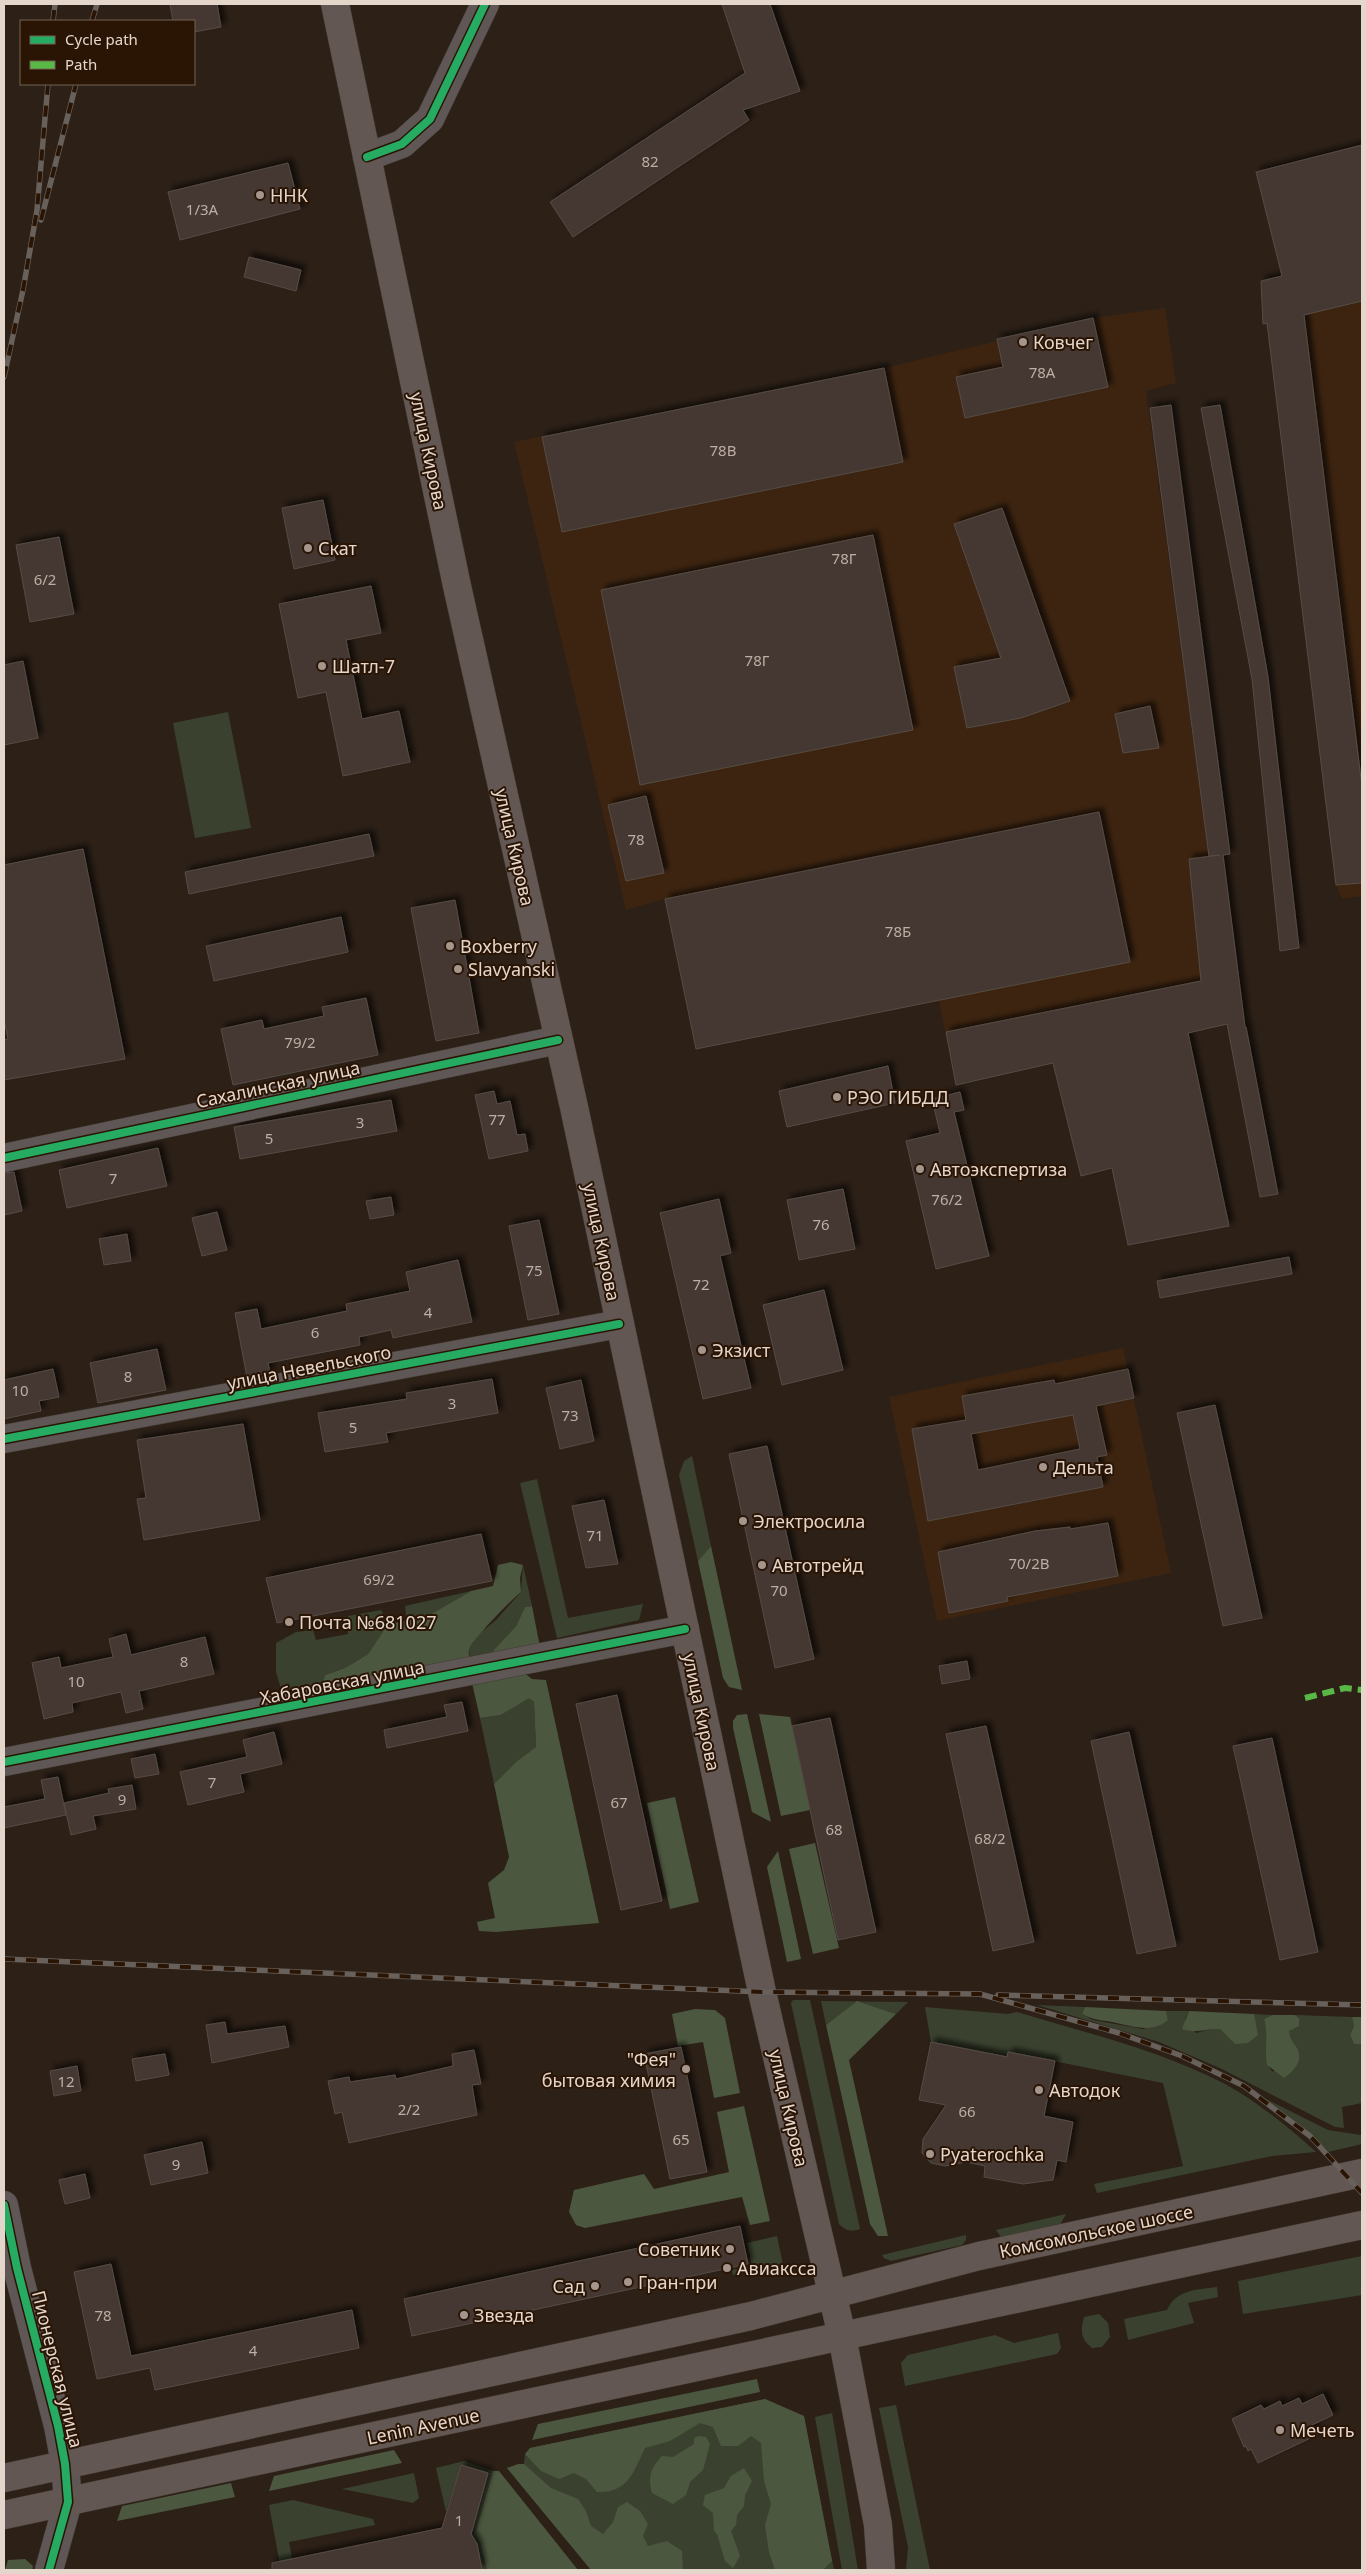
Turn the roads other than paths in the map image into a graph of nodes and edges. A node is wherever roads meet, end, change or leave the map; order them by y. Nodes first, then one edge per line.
1 (335, 4) edge
2 (486, 4) edge
3 (367, 157) junction
4 (558, 1040) junction
5 (4, 1158) edge
6 (619, 1324) junction
7 (4, 1440) edge
8 (685, 1629) junction
9 (4, 1762) edge
10 (1362, 2173) edge
11 (4, 2205) edge
12 (1362, 2225) edge
13 (831, 2295) junction
14 (842, 2336) junction
15 (65, 2464) junction
16 (4, 2478) edge
17 (68, 2502) junction
18 (4, 2515) edge
19 (48, 2570) edge
20 (881, 2570) edge

1 - 3 main road, улица Кирова
2 - 3 street
3 - 4 main road, улица Кирова
4 - 5 street, Сахалинская улица
4 - 6 main road, улица Кирова
6 - 7 street, улица Невельского
6 - 8 main road, улица Кирова
8 - 9 street, Хабаровская улица
8 - 13 main road, улица Кирова
10 - 13 main road, Комсомольское шоссе
11 - 15 street, Пионерская улица
12 - 14 main road
13 - 14 main road, улица Кирова
13 - 15 main road
14 - 17 main road, Lenin Avenue
14 - 20 main road, улица Кирова
15 - 16 main road
15 - 17 street, Пионерская улица
17 - 18 main road, Lenin Avenue
17 - 19 street, Пионерская улица

